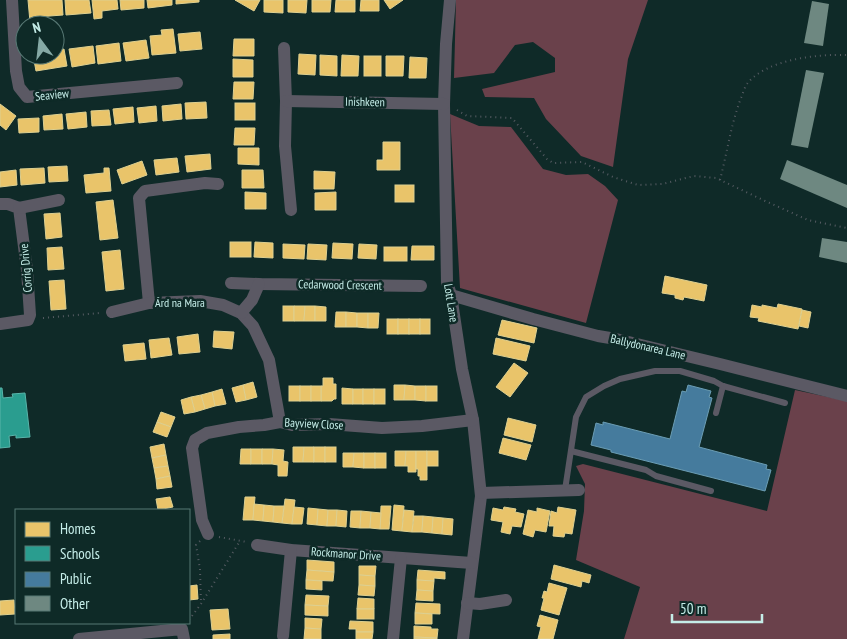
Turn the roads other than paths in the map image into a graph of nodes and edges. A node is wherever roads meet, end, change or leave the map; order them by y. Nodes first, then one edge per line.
1 (12, 0) edge
2 (450, 0) edge
3 (284, 48) dead end
4 (177, 83) dead end
5 (286, 101) junction
6 (444, 104) junction
7 (218, 184) dead end
8 (59, 200) dead end
9 (0, 204) edge
10 (19, 208) junction
11 (291, 210) dead end
12 (232, 283) dead end
13 (259, 284) junction
14 (422, 286) dead end
15 (450, 295) junction
16 (149, 303) junction
17 (112, 312) road end
18 (241, 313) junction
19 (0, 324) edge
20 (723, 386) junction
21 (847, 396) edge
22 (785, 403) dead end
23 (716, 414) dead end
24 (473, 420) junction
25 (280, 422) junction
26 (570, 451) junction
27 (565, 490) junction
28 (579, 490) dead end
29 (711, 491) dead end
30 (481, 493) junction
31 (208, 534) road end
32 (257, 544) road end
33 (291, 550) junction
34 (401, 558) junction
35 (472, 562) junction
36 (506, 600) dead end
37 (467, 603) junction
38 (283, 636) dead end
39 (79, 639) edge
40 (184, 639) edge
41 (393, 639) edge
42 (463, 639) edge

1 - 4 street, Seaview
2 - 6 street, Lott Lane
3 - 5 street
5 - 6 street, Inishkeen
5 - 11 street
6 - 15 street, Lott Lane
7 - 16 street, Árd na Mara
8 - 10 street
9 - 10 street
10 - 19 street, Corrig Drive
12 - 13 street, Cedarwood Crescent
13 - 14 street, Cedarwood Crescent
13 - 18 street
15 - 21 street, Ballydonarea Lane
15 - 24 street, Lott Lane
16 - 17 street, Árd na Mara
16 - 18 street, Árd na Mara
18 - 25 street
20 - 22 lane
20 - 23 lane
20 - 26 lane
24 - 25 street, Bayview Close
24 - 30 street, Lott Lane
25 - 31 street, Bayview Close
26 - 27 lane
26 - 29 lane
27 - 28 street
27 - 30 street
30 - 35 street, Lott Lane
32 - 33 street, Rockmanor Drive
33 - 34 street, Rockmanor Drive
33 - 38 street
34 - 35 street, Rockmanor Drive
34 - 41 street
35 - 37 street, Lott Lane
36 - 37 street
37 - 42 street, Lott Lane
39 - 40 street

